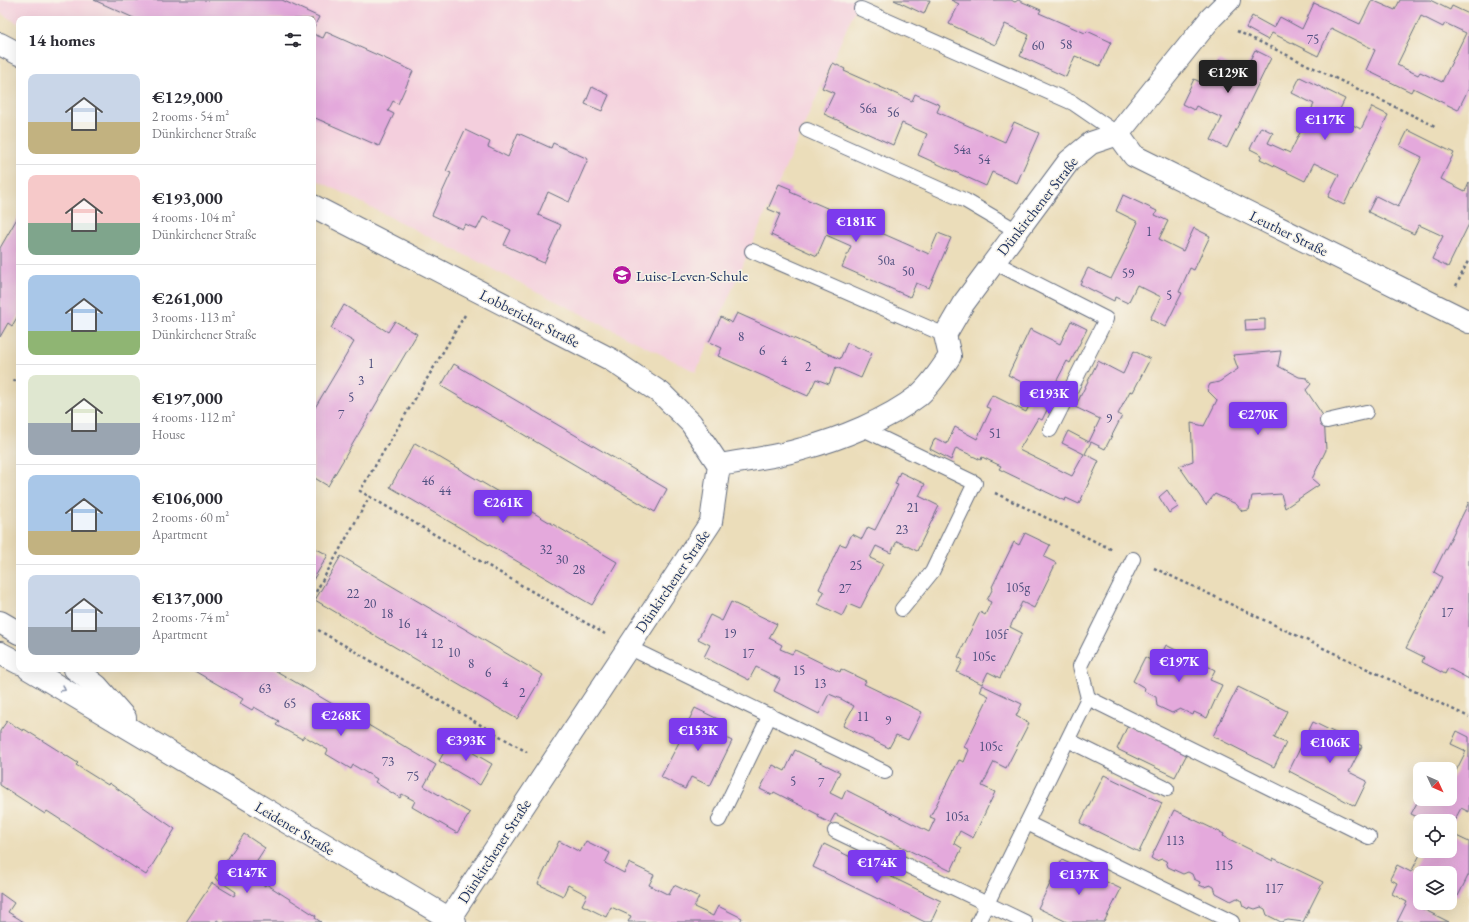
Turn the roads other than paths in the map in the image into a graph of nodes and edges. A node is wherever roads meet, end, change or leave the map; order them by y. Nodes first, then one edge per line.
1 (1221, 6) edge
2 (861, 9) dead end
3 (0, 44) edge
4 (16, 52) edge
5 (807, 130) dead end
6 (1118, 134) junction
7 (316, 208) edge
8 (1017, 231) junction
9 (752, 252) dead end
10 (994, 262) junction
11 (1469, 322) edge
12 (945, 335) junction
13 (1366, 412) dead end
14 (1326, 421) dead end
15 (861, 428) junction
16 (1050, 430) dead end
17 (719, 465) junction
18 (1133, 559) road end
19 (902, 609) dead end
20 (0, 622) edge
21 (16, 631) edge
22 (628, 647) junction
23 (0, 653) edge
24 (16, 661) edge
25 (35, 672) edge
26 (79, 672) edge
27 (1088, 698) junction
28 (770, 715) junction
29 (136, 731) junction
30 (1068, 740) junction
31 (886, 772) dead end
32 (1167, 789) dead end
33 (719, 820) dead end
34 (1027, 824) junction
35 (835, 831) dead end
36 (1370, 837) dead end
37 (987, 904) junction
38 (452, 921) edge
39 (978, 922) edge
40 (1025, 922) edge
41 (1232, 922) edge

1 - 6 street
2 - 6 lane
3 - 4 street
5 - 8 lane
6 - 8 street, Dünkirchener Straße
6 - 11 street, Leuther Straße
7 - 17 street, Lobbericher Straße
8 - 10 street, Dünkirchener Straße
9 - 12 lane
10 - 12 street, Dünkirchener Straße
10 - 16 lane, Dünkirchener Straße
12 - 15 street
13 - 14 lane
15 - 17 street
15 - 19 lane
17 - 22 street, Dünkirchener Straße
18 - 27 lane
20 - 21 street
22 - 28 lane
22 - 38 street, Dünkirchener Straße
23 - 24 street
25 -> 29 street, Leidener Straße
26 - 29 street, Leidener Straße
27 - 30 lane
27 - 36 lane
28 - 31 lane
28 - 33 lane
29 - 38 street, Leidener Straße
30 - 32 lane
30 - 34 lane
34 - 37 lane
34 - 41 lane
35 - 37 lane
37 - 39 lane
37 - 40 lane

